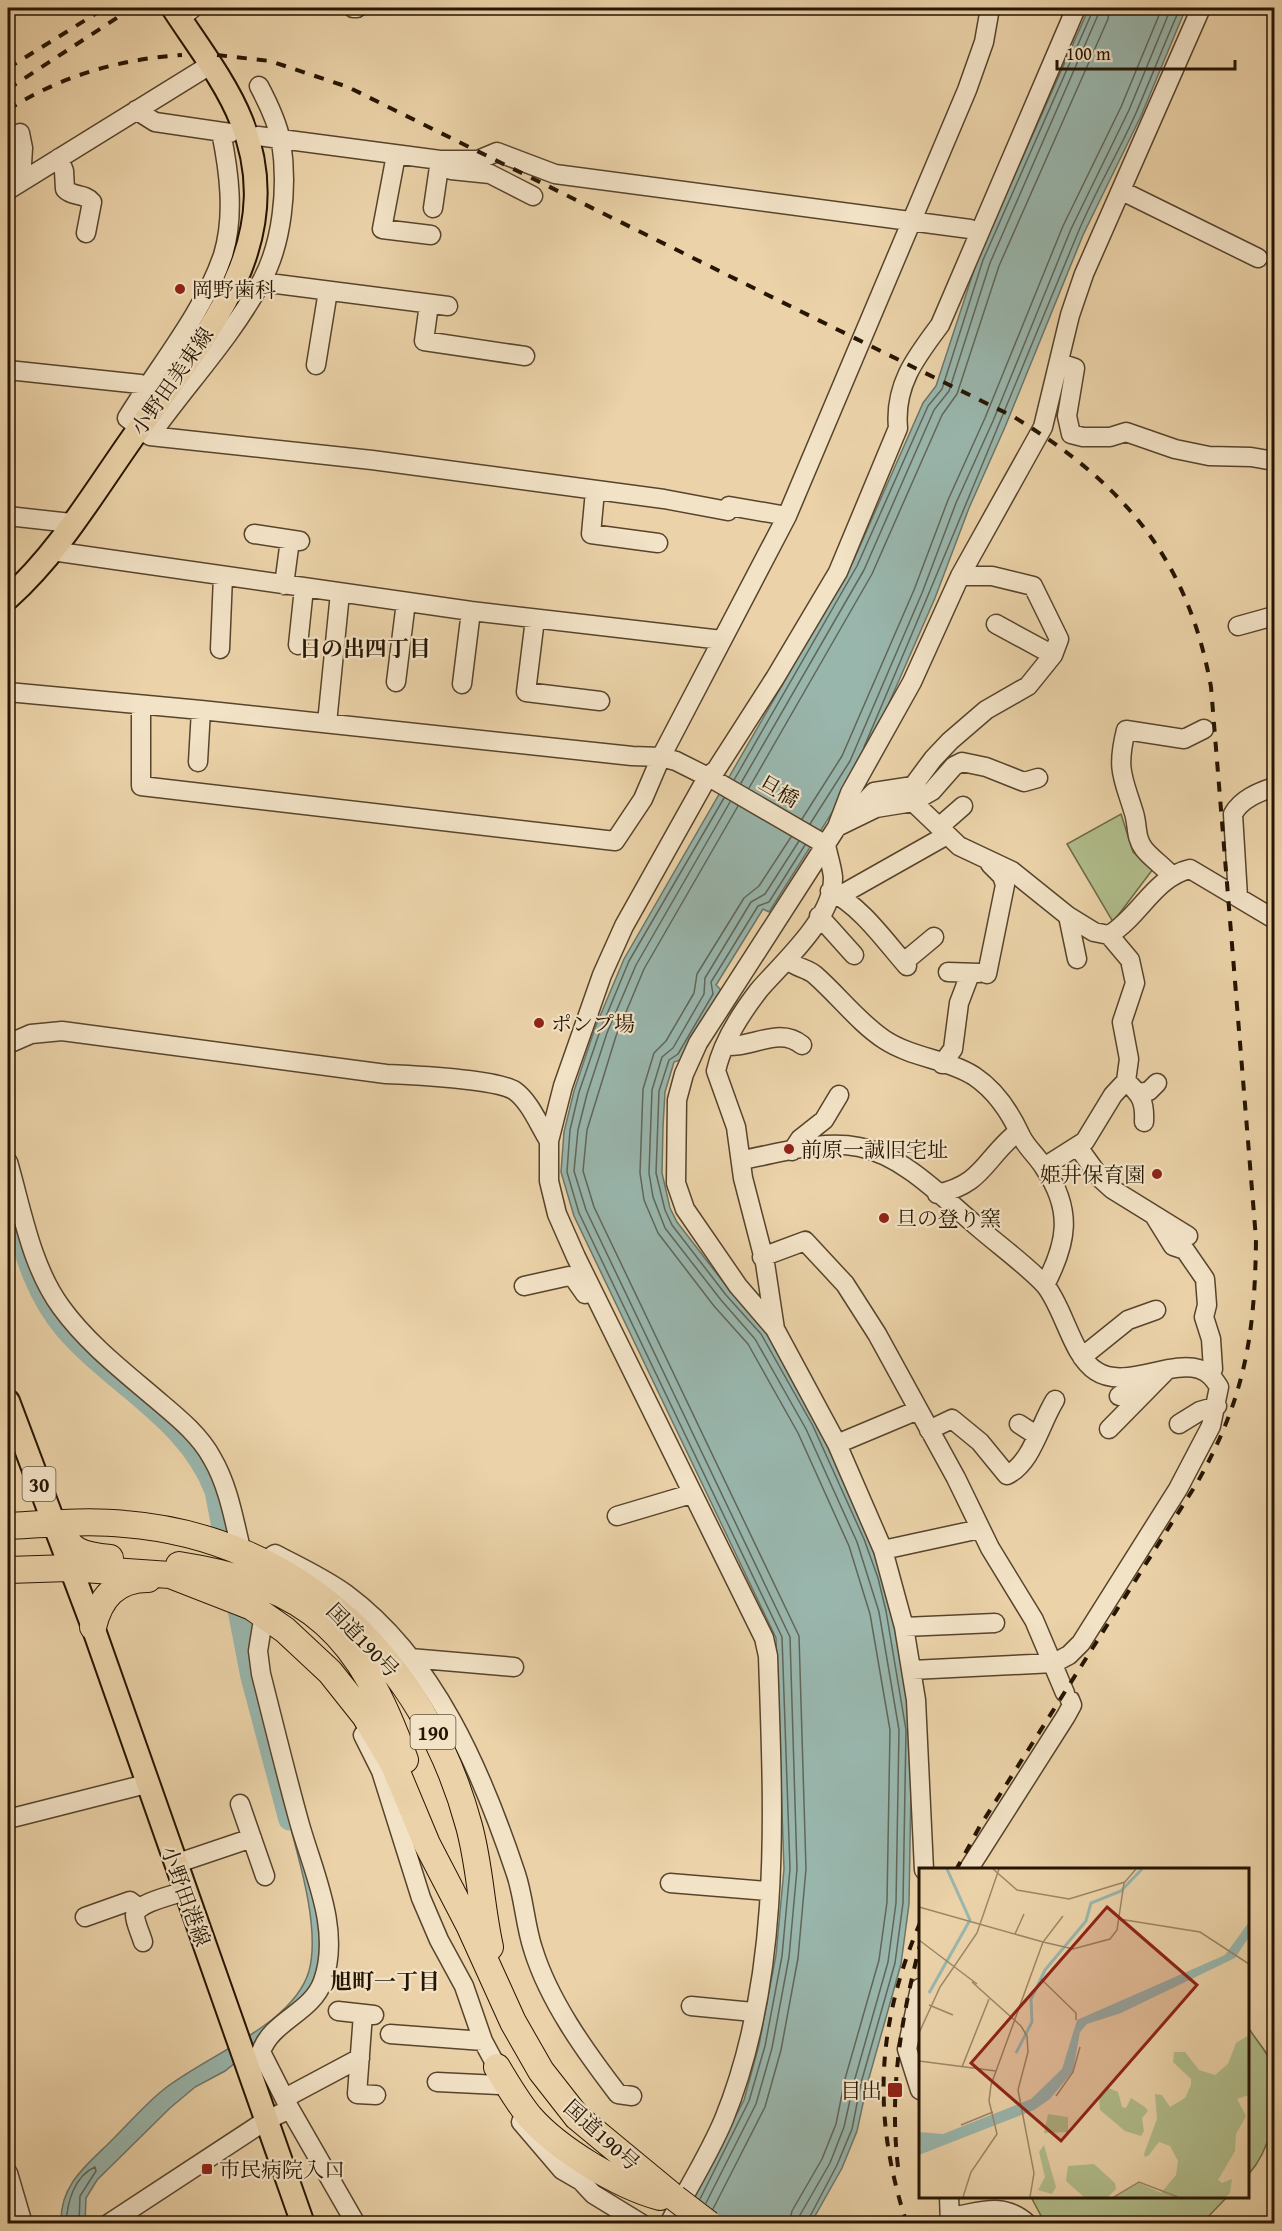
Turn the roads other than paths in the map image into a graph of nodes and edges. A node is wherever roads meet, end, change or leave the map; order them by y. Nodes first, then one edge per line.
1 (987, 8) edge
2 (1076, 8) edge
3 (1201, 8) edge
4 (182, 11) edge
5 (210, 65) junction
6 (259, 86) dead end
7 (136, 110) junction
8 (20, 133) dead end
9 (258, 136) dead end
10 (1022, 137) junction
11 (280, 140) junction
12 (396, 155) junction
13 (58, 158) junction
14 (443, 160) junction
15 (14, 185) edge
16 (1122, 191) junction
17 (533, 196) dead end
18 (434, 208) dead end
19 (911, 222) junction
20 (970, 229) junction
21 (86, 233) dead end
22 (430, 235) dead end
23 (1258, 258) dead end
24 (261, 282) junction
25 (956, 288) junction
26 (328, 291) junction
27 (429, 304) junction
28 (448, 306) dead end
29 (525, 356) dead end
30 (1060, 363) junction
31 (316, 365) dead end
32 (8, 370) edge
33 (146, 387) junction
34 (145, 432) junction
35 (1110, 437) junction
36 (1275, 461) edge
37 (1275, 469) edge
38 (595, 491) junction
39 (8, 516) edge
40 (787, 516) junction
41 (71, 523) junction
42 (254, 534) dead end
43 (658, 543) dead end
44 (52, 551) junction
45 (224, 576) junction
46 (960, 576) junction
47 (285, 585) junction
48 (304, 588) junction
49 (340, 593) junction
50 (8, 598) edge
51 (406, 602) junction
52 (471, 611) junction
53 (1275, 616) edge
54 (536, 619) junction
55 (996, 624) dead end
56 (1238, 626) dead end
57 (722, 640) junction
58 (298, 645) dead end
59 (220, 649) dead end
60 (1053, 655) junction
61 (396, 682) dead end
62 (462, 684) dead end
63 (8, 692) edge
64 (600, 701) dead end
65 (141, 705) junction
66 (201, 710) junction
67 (327, 723) junction
68 (1204, 729) dead end
69 (661, 757) junction
70 (198, 762) dead end
71 (711, 778) junction
72 (1038, 778) dead end
73 (1275, 787) edge
74 (915, 795) junction
75 (963, 806) dead end
76 (837, 827) junction
77 (943, 831) junction
78 (824, 844) junction
79 (980, 858) junction
80 (1171, 875) junction
81 (835, 893) junction
82 (1238, 897) junction
83 (993, 906) dead end
84 (819, 916) junction
85 (1068, 916) junction
86 (1275, 919) edge
87 (1109, 935) junction
88 (934, 937) dead end
89 (854, 955) dead end
90 (1077, 959) dead end
91 (788, 960) junction
92 (948, 972) dead end
93 (984, 977) junction
94 (8, 1044) edge
95 (802, 1045) dead end
96 (726, 1046) junction
97 (942, 1064) junction
98 (1157, 1083) dead end
99 (1133, 1087) junction
100 (840, 1095) dead end
101 (1144, 1122) dead end
102 (863, 1136) dead end
103 (1021, 1137) junction
104 (549, 1141) junction
105 (1078, 1146) junction
106 (792, 1151) junction
107 (741, 1160) junction
108 (8, 1162) edge
109 (1044, 1167) junction
110 (908, 1170) junction
111 (937, 1194) junction
112 (1155, 1217) junction
113 (1188, 1236) dead end
114 (762, 1257) junction
115 (1045, 1285) junction
116 (524, 1286) dead end
117 (600, 1307) junction
118 (1156, 1310) dead end
119 (775, 1329) junction
120 (1082, 1357) junction
121 (1166, 1371) junction
122 (1210, 1374) junction
123 (1142, 1375) junction
124 (1119, 1396) dead end
125 (1055, 1400) dead end
126 (8, 1401) edge
127 (1217, 1406) junction
128 (918, 1410) junction
129 (1019, 1424) dead end
130 (1179, 1425) dead end
131 (1109, 1429) dead end
132 (929, 1430) junction
133 (1036, 1435) junction
134 (837, 1444) junction
135 (692, 1494) junction
136 (617, 1516) dead end
137 (55, 1525) junction
138 (8, 1526) edge
139 (980, 1529) junction
140 (884, 1550) junction
141 (242, 1558) junction
142 (69, 1568) junction
143 (8, 1570) edge
144 (222, 1587) junction
145 (259, 1616) junction
146 (995, 1623) dead end
147 (93, 1627) junction
148 (904, 1627) junction
149 (410, 1658) junction
150 (1054, 1663) junction
151 (514, 1667) dead end
152 (912, 1670) junction
153 (146, 1784) junction
154 (240, 1804) dead end
155 (8, 1819) edge
156 (252, 1838) junction
157 (175, 1864) junction
158 (924, 1868) edge
159 (969, 1868) edge
160 (265, 1876) dead end
161 (670, 1883) dead end
162 (184, 1891) junction
163 (768, 1892) junction
164 (139, 1908) junction
165 (85, 1917) dead end
166 (469, 1925) junction
167 (143, 1942) dead end
168 (501, 1994) junction
169 (919, 1997) edge
170 (691, 2007) dead end
171 (338, 2012) dead end
172 (753, 2012) junction
173 (390, 2034) dead end
174 (483, 2041) junction
175 (360, 2058) junction
176 (498, 2076) junction
177 (437, 2082) dead end
178 (919, 2084) edge
179 (376, 2096) dead end
180 (632, 2096) dead end
181 (287, 2104) junction
182 (266, 2121) junction
183 (9, 2181) edge
184 (949, 2198) edge
185 (675, 2199) junction
186 (951, 2220) edge
187 (23, 2223) edge
188 (108, 2223) edge
189 (303, 2223) edge
190 (356, 2223) edge
191 (642, 2223) edge
192 (669, 2223) edge
193 (710, 2223) edge
194 (1028, 2223) edge

1 - 19 street
2 - 10 street
3 - 16 street
4 - 5 main road, 小野田美東線
5 - 7 street
5 - 34 main road, 小野田美東線
6 - 11 street
7 - 13 street
7 - 33 street
8 - 15 street
9 - 11 street
10 - 20 street
10 - 25 street
11 - 12 street
11 - 24 street
12 - 14 street
12 - 22 street
13 - 15 street
13 - 21 street
14 - 17 street
14 - 18 street
14 - 19 street
16 - 23 street
16 - 30 street
19 - 20 street
19 - 40 street
20 - 25 street
24 - 26 street
24 - 34 street
25 - 71 street
26 - 27 street
26 - 31 street
27 - 28 street
27 - 29 street
30 - 35 street
30 - 46 street
32 - 33 street
33 - 34 street
34 - 38 street
34 - 41 main road, 小野田美東線
35 - 36 street
35 - 37 street
38 - 40 street
38 - 43 street
39 - 41 street
40 - 57 street
41 - 44 main road, 小野田美東線
42 - 47 street
44 - 45 street
44 - 50 main road, 小野田美東線
45 - 47 street
45 - 59 street
46 - 60 street
46 - 76 street
47 - 48 street
48 - 49 street
48 - 58 street
49 - 51 street
49 - 67 street
51 - 52 street
51 - 61 street
52 - 54 street
52 - 62 street
53 - 56 street
54 - 57 street
54 - 64 street
55 - 60 street
57 - 69 street
60 - 74 street
63 - 65 street, 旦橋
65 - 66 street, 旦橋
65 - 69 street
66 - 67 street, 旦橋
66 - 70 street
67 - 69 street, 旦橋
68 - 80 street
69 - 71 street, 旦橋
71 - 78 street, 旦橋
71 - 104 street
72 - 74 street
73 - 82 street
74 - 76 street
74 - 77 street
75 - 77 street
76 - 78 street
77 - 79 street
77 - 81 street
78 - 81 street
78 - 119 street
79 - 83 street
79 - 85 street
79 - 93 street
80 - 82 street
80 - 87 street
81 - 84 street
81 - 88 street
82 - 86 street
84 - 89 street
84 - 91 street
85 - 87 street
85 - 90 street
87 - 99 street
91 - 96 street
91 - 97 street
92 - 93 street
93 - 97 street
94 - 104 street
95 - 96 street
96 - 107 street
97 - 103 street
98 - 99 street
99 - 101 street
99 - 105 street
100 - 106 street
102 - 110 street
103 - 109 street
103 - 111 street
104 - 117 street
105 - 109 street
105 - 112 street
106 - 107 street
106 - 110 street
107 - 114 street
108 - 141 street
109 - 115 street
110 - 111 street
111 - 115 street
112 - 113 street
112 - 122 street
114 - 119 street
114 - 128 street
115 - 120 street
116 - 117 street
117 - 135 street
118 - 120 street
119 - 134 street
120 - 123 street
121 - 122 street
121 - 123 street
121 - 131 street
122 - 127 street
123 - 124 street
125 - 133 street
126 - 137 main road, 30
127 - 130 street
127 - 150 street
128 - 132 street
128 - 134 street
129 - 133 street
132 - 133 street
132 - 139 street
134 - 140 street
135 - 136 street
135 - 163 street
137 - 138 highway, 国道190号 / 190
137 - 141 highway, 国道190号 / 190
137 - 142 main road, 30
137 - 144 highway
139 - 140 street
139 - 150 street
140 - 148 street
141 - 144 highway
141 - 149 street
141 - 166 highway
141 - 168 highway, 国道190号 / 190
142 - 143 highway, 国道190号 / 190
142 - 144 highway, 国道190号 / 190
142 - 147 main road, 小野田港線
144 - 145 highway, 国道190号 / 190
144 - 147 highway
145 - 166 highway, 国道190号 / 190
145 - 174 street
145 - 181 street
146 - 148 street
147 - 153 main road, 小野田港線
148 - 152 street
149 - 151 street
149 - 180 street
150 - 152 street
150 - 159 street
152 - 158 street
153 - 155 street
153 - 157 main road, 小野田港線
154 - 156 street
156 - 157 street
156 - 160 street
157 - 162 main road, 小野田港線
161 - 163 street
162 - 164 street
162 - 182 main road, 小野田港線
163 - 172 street
164 - 165 street
164 - 167 street
166 - 168 highway, 国道190号 / 190
168 - 185 highway, 国道190号 / 190
169 - 178 street
170 - 172 street
171 - 175 street
172 - 192 street
173 - 174 street
174 - 176 street
175 - 179 street
175 - 181 street
176 - 177 street
176 - 185 highway
176 - 191 street
181 - 182 street
181 - 190 street
182 - 188 street
182 - 189 main road, 小野田港線
183 - 187 street
184 - 186 street
185 - 193 highway, 国道190号 / 190, bridge
186 - 194 street

